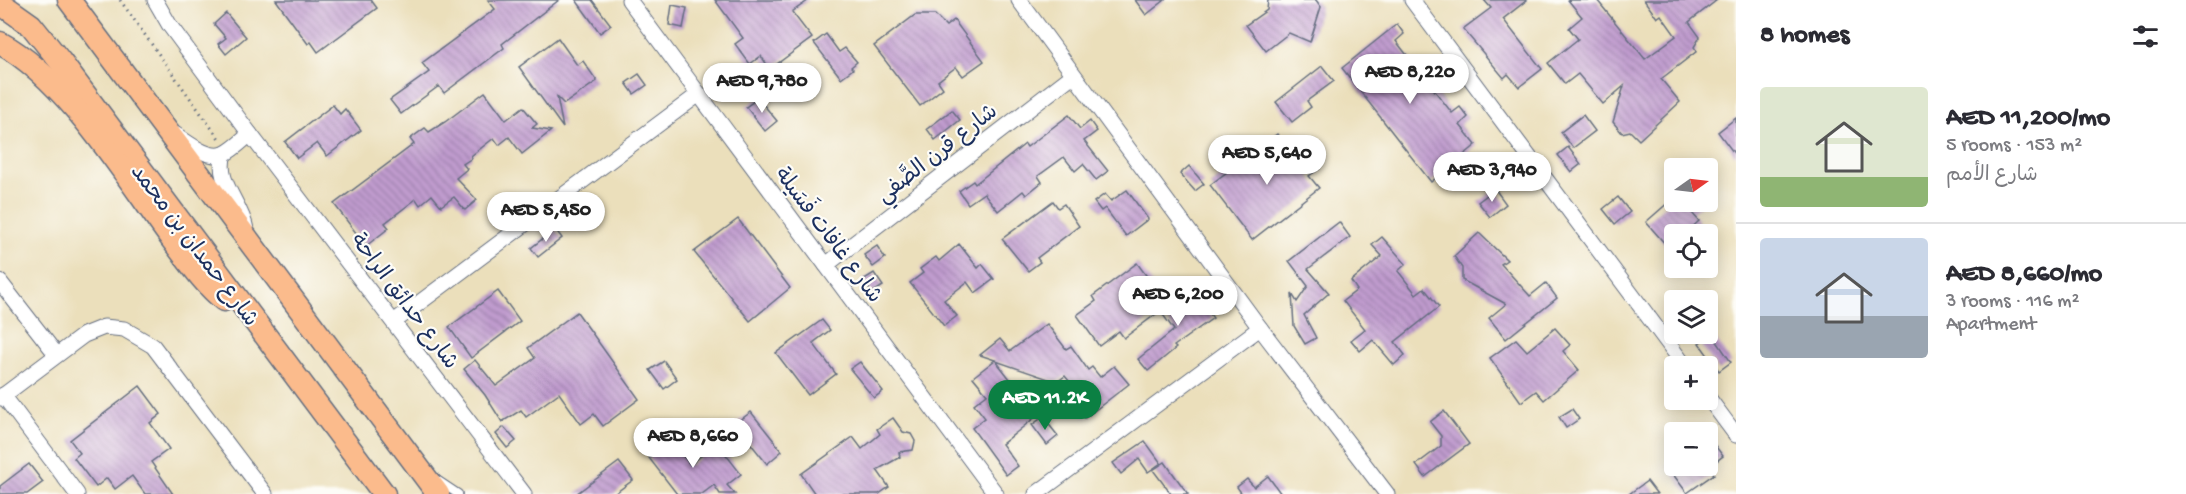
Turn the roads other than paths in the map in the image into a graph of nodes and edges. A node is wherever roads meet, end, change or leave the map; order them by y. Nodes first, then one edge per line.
1 (69, 0) edge
2 (155, 0) edge
3 (629, 0) edge
4 (1019, 0) edge
5 (1412, 0) edge
6 (0, 3) edge
7 (0, 43) edge
8 (1073, 75) junction
9 (699, 94) junction
10 (163, 128) junction
11 (250, 134) junction
12 (226, 152) junction
13 (248, 239) junction
14 (826, 265) junction
15 (0, 282) edge
16 (252, 318) junction
17 (394, 321) junction
18 (1260, 328) junction
19 (56, 354) junction
20 (1678, 356) edge
21 (2, 396) edge
22 (1717, 410) edge
23 (1736, 435) edge
24 (422, 472) junction
25 (77, 494) edge
26 (265, 494) edge
27 (384, 494) edge
28 (438, 494) edge
29 (458, 494) edge
30 (524, 494) edge
31 (996, 494) edge
32 (1036, 494) edge
33 (1387, 494) edge

1 - 10 main road, شارع حمدان بن محمد
2 - 11 street, شارع حدائق الراحة
3 - 9 street, شارع غافات فَسَيلة
4 - 8 street
5 - 20 street
6 - 16 main road, شارع حمدان بن محمد
7 - 16 main road
8 - 14 street, شارع قرن الصَّفي
8 - 18 street
9 - 14 street, شارع غافات فَسَيلة
9 - 17 street
10 - 12 street
10 - 13 main road, شارع حمدان بن محمد
11 - 12 street
11 - 17 street, شارع حدائق الراحة
12 - 13 street
13 - 24 main road, شارع حمدان بن محمد
14 - 31 street, شارع غافات فَسَيلة
15 - 19 street
16 - 27 main road, شارع حمدان بن محمد
17 - 30 street, شارع حدائق الراحة
18 - 32 street
18 - 33 street
19 - 21 street
19 - 26 street
21 - 25 street
22 - 23 street
24 - 28 main road, شارع حمدان بن محمد
24 - 29 lane

